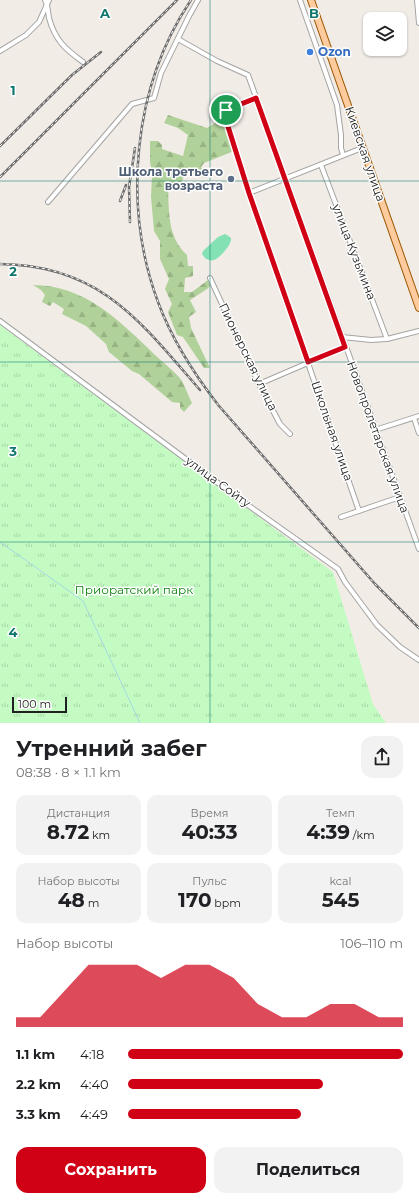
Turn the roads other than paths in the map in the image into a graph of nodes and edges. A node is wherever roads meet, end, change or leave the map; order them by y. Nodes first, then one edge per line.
1 (198, 0) edge
2 (300, 0) edge
3 (311, 0) edge
4 (47, 1) edge
5 (418, 3) edge
6 (419, 23) edge
7 (178, 39) junction
8 (0, 52) edge
9 (83, 62) dead end
10 (256, 98) junction
11 (362, 148) junction
12 (343, 155) junction
13 (321, 165) junction
14 (286, 178) junction
15 (249, 193) junction
16 (48, 202) dead end
17 (210, 278) dead end
18 (419, 308) edge
19 (0, 321) edge
20 (419, 331) edge
21 (342, 337) junction
22 (387, 338) junction
23 (345, 347) junction
24 (308, 362) junction
25 (259, 384) junction
26 (419, 416) edge
27 (414, 418) junction
28 (375, 430) junction
29 (419, 433) edge
30 (290, 434) dead end
31 (400, 497) junction
32 (359, 511) junction
33 (341, 517) dead end
34 (419, 549) edge
35 (419, 660) edge

1 - 7 street
2 - 12 street, Киевская улица
3 - 11 main road, Киевская улица
4 - 8 street
4 - 9 street
5 - 6 street
7 - 10 street, Новопролетарская улица
7 - 16 street
10 - 14 street, Новопролетарская улица
10 - 15 street, Школьная улица
11 - 12 street
11 - 18 main road, Киевская улица
12 - 13 street
13 - 14 street
13 - 22 street, улица Кузьмина
14 - 15 street
14 - 21 street, Новопролетарская улица
15 - 24 street, Школьная улица
17 - 25 street, Пионерская улица
19 - 35 street, улица Сойту
20 - 22 street
21 - 22 street
21 - 23 street, Новопролетарская улица
23 - 24 street
23 - 28 street, Новопролетарская улица
24 - 25 street
24 - 32 street, Школьная улица
25 - 30 street, Пионерская улица
26 - 27 street
27 - 28 street
27 - 29 street
28 - 31 street, Новопролетарская улица
31 - 32 street
31 - 34 street, Новопролетарская улица
32 - 33 street

